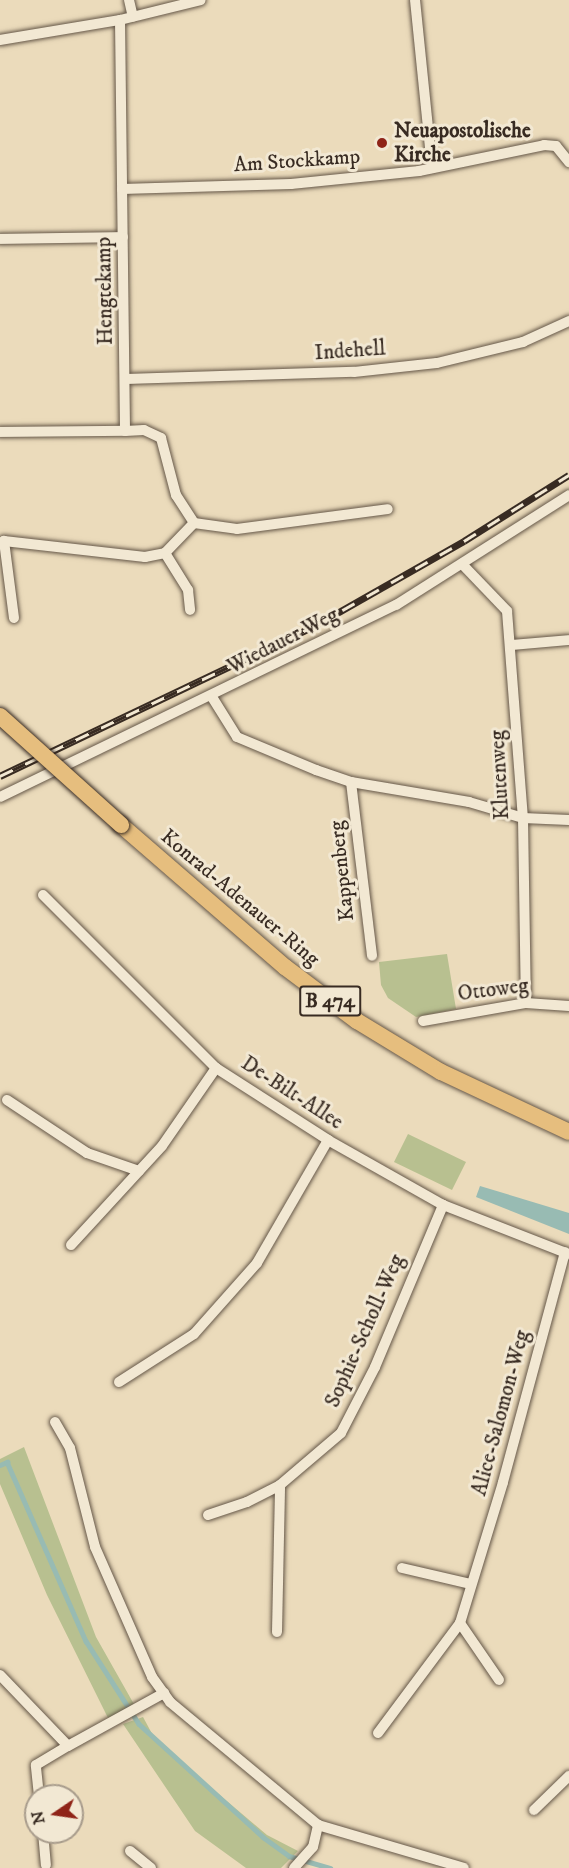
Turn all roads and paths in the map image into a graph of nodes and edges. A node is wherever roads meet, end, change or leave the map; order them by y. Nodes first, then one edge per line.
1 (129, 0) edge
2 (201, 0) edge
3 (415, 0) edge
4 (133, 17) junction
5 (120, 20) junction
6 (0, 40) edge
7 (569, 162) edge
8 (432, 168) junction
9 (122, 189) junction
10 (123, 237) junction
11 (0, 239) edge
12 (569, 321) edge
13 (126, 379) junction
14 (125, 430) junction
15 (0, 432) edge
16 (569, 495) edge
17 (387, 509) dead end
18 (194, 523) junction
19 (2, 541) edge
20 (165, 553) junction
21 (462, 564) junction
22 (190, 610) dead end
23 (14, 618) dead end
24 (569, 640) edge
25 (511, 645) junction
26 (212, 697) junction
27 (0, 716) edge
28 (351, 782) junction
29 (0, 797) edge
30 (523, 818) junction
31 (569, 820) edge
32 (43, 895) dead end
33 (372, 956) dead end
34 (526, 1002) junction
35 (569, 1006) edge
36 (423, 1021) dead end
37 (216, 1068) junction
38 (7, 1100) dead end
39 (569, 1132) edge
40 (328, 1140) junction
41 (139, 1171) junction
42 (443, 1205) junction
43 (71, 1245) dead end
44 (567, 1253) edge
45 (119, 1382) dead end
46 (55, 1422) dead end
47 (280, 1485) junction
48 (208, 1515) dead end
49 (402, 1568) dead end
50 (471, 1584) junction
51 (460, 1623) junction
52 (278, 1632) dead end
53 (0, 1675) edge
54 (499, 1680) dead end
55 (164, 1693) junction
56 (378, 1733) dead end
57 (68, 1746) junction
58 (569, 1776) edge
59 (38, 1784) edge
60 (534, 1810) dead end
61 (318, 1826) junction
62 (44, 1844) edge
63 (130, 1851) dead end
64 (46, 1866) dead end
65 (151, 1868) edge
66 (294, 1868) edge
67 (464, 1868) edge

1 - 4 street
2 - 4 street
3 - 8 street
4 - 5 street
5 - 6 street
5 - 9 street, Hengtekamp
7 - 8 street, Am Stockkamp
8 - 9 street, Am Stockkamp
9 - 10 street, Hengtekamp
10 - 11 street
10 - 13 street, Hengtekamp
12 - 13 street, Indehell
13 - 14 street, Hengtekamp
14 - 15 street
14 - 18 street
16 - 21 street, Wiedauer Weg
17 - 18 street
18 - 20 street
19 - 20 street
19 - 23 street
20 - 22 street
21 - 25 street, Klutenweg
21 - 26 street, Wiedauer Weg
24 - 25 street
25 - 30 street, Klutenweg
26 - 28 street
26 - 29 street, Wiedauer Weg
27 - 39 main road, Konrad-Adenauer-Ring / B 474, bridge
28 - 30 street
28 - 33 street, Kappenberg
30 - 31 street
30 - 34 street, Klutenweg
32 - 37 street, De-Bilt-Allee
34 - 35 street, Ottoweg
34 - 36 street, Ottoweg
37 - 40 street, De-Bilt-Allee
37 - 41 street
38 - 41 street
40 - 42 street, De-Bilt-Allee
40 - 45 street
41 - 43 street
42 - 44 street, De-Bilt-Allee
42 - 47 street, Sophie-Scholl-Weg
44 - 50 street, Alice-Salomon-Weg
46 - 55 street
47 - 48 street, Sophie-Scholl-Weg
47 - 52 street
49 - 50 street
50 - 51 street, Alice-Salomon-Weg
51 - 54 street
51 - 56 street, Alice-Salomon-Weg
53 - 57 street
55 - 57 street
55 - 61 street
57 - 59 street
58 - 60 street
61 - 66 street
61 - 67 street
62 - 64 street
63 - 65 street

